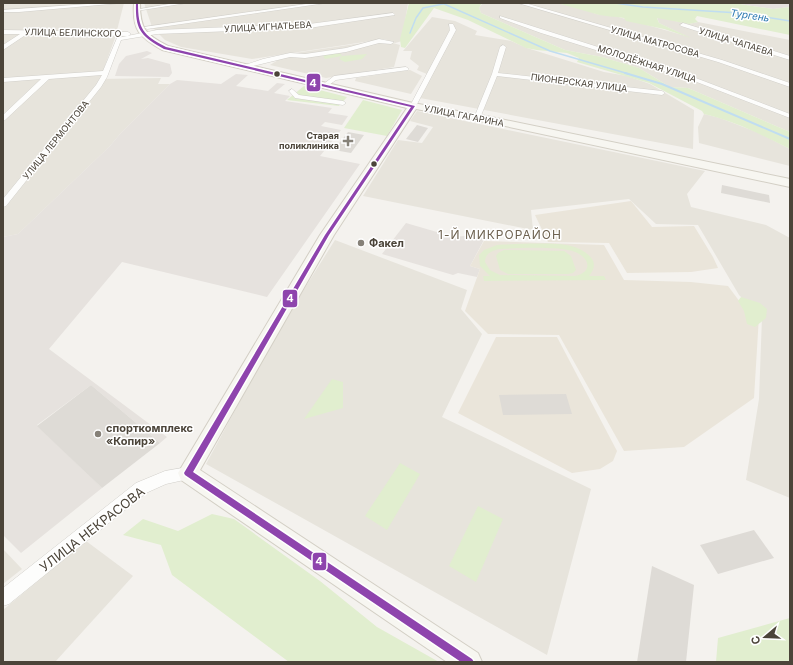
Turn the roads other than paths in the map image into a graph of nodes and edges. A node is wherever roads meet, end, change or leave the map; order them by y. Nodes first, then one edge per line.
1 (120, 3) edge
2 (185, 3) edge
3 (324, 3) edge
4 (520, 3) edge
5 (137, 6) edge
6 (3, 11) edge
7 (393, 14) dead end
8 (502, 17) dead end
9 (451, 25) dead end
10 (683, 25) dead end
11 (3, 32) edge
12 (25, 32) junction
13 (140, 32) junction
14 (391, 42) dead end
15 (503, 47) dead end
16 (3, 48) edge
17 (790, 58) edge
18 (245, 66) junction
19 (406, 69) dead end
20 (105, 73) junction
21 (495, 74) junction
22 (48, 76) junction
23 (3, 80) edge
24 (790, 85) edge
25 (324, 86) junction
26 (292, 91) dead end
27 (662, 93) dead end
28 (343, 103) dead end
29 (413, 106) junction
30 (790, 116) edge
31 (477, 118) junction
32 (3, 119) edge
33 (790, 183) edge
34 (3, 204) edge
35 (188, 473) junction
36 (3, 598) edge
37 (469, 662) edge

1 - 6 street
2 - 5 street
3 - 13 street
4 - 24 street, УЛИЦА МАТРОСОВА
5 - 13 main road
7 - 13 street, УЛИЦА ИГНАТЬЕВА
8 - 30 street, МОЛОДЁЖНАЯ УЛИЦА
9 - 29 street
10 - 17 street, УЛИЦА ЧАПАЕВА
11 - 12 street, УЛИЦА БЕЛИНСКОГО
12 - 13 street, УЛИЦА БЕЛИНСКОГО
12 - 16 street
13 - 18 main road, УЛИЦА ГАГАРИНА
13 - 20 street, УЛИЦА ЛЕРМОНТОВА
14 - 18 street
15 - 21 street
18 - 25 main road, УЛИЦА ГАГАРИНА
19 - 25 street
20 - 22 street
20 - 34 street, УЛИЦА ЛЕРМОНТОВА
21 - 27 street, ПИОНЕРСКАЯ УЛИЦА
21 - 31 street
22 - 23 street
22 - 32 street
25 - 29 main road, УЛИЦА ГАГАРИНА
26 - 28 street
29 - 31 main road, УЛИЦА ГАГАРИНА
29 - 35 main road
31 - 33 main road, УЛИЦА ГАГАРИНА
35 - 36 street, УЛИЦА НЕКРАСОВА
35 - 37 main road

